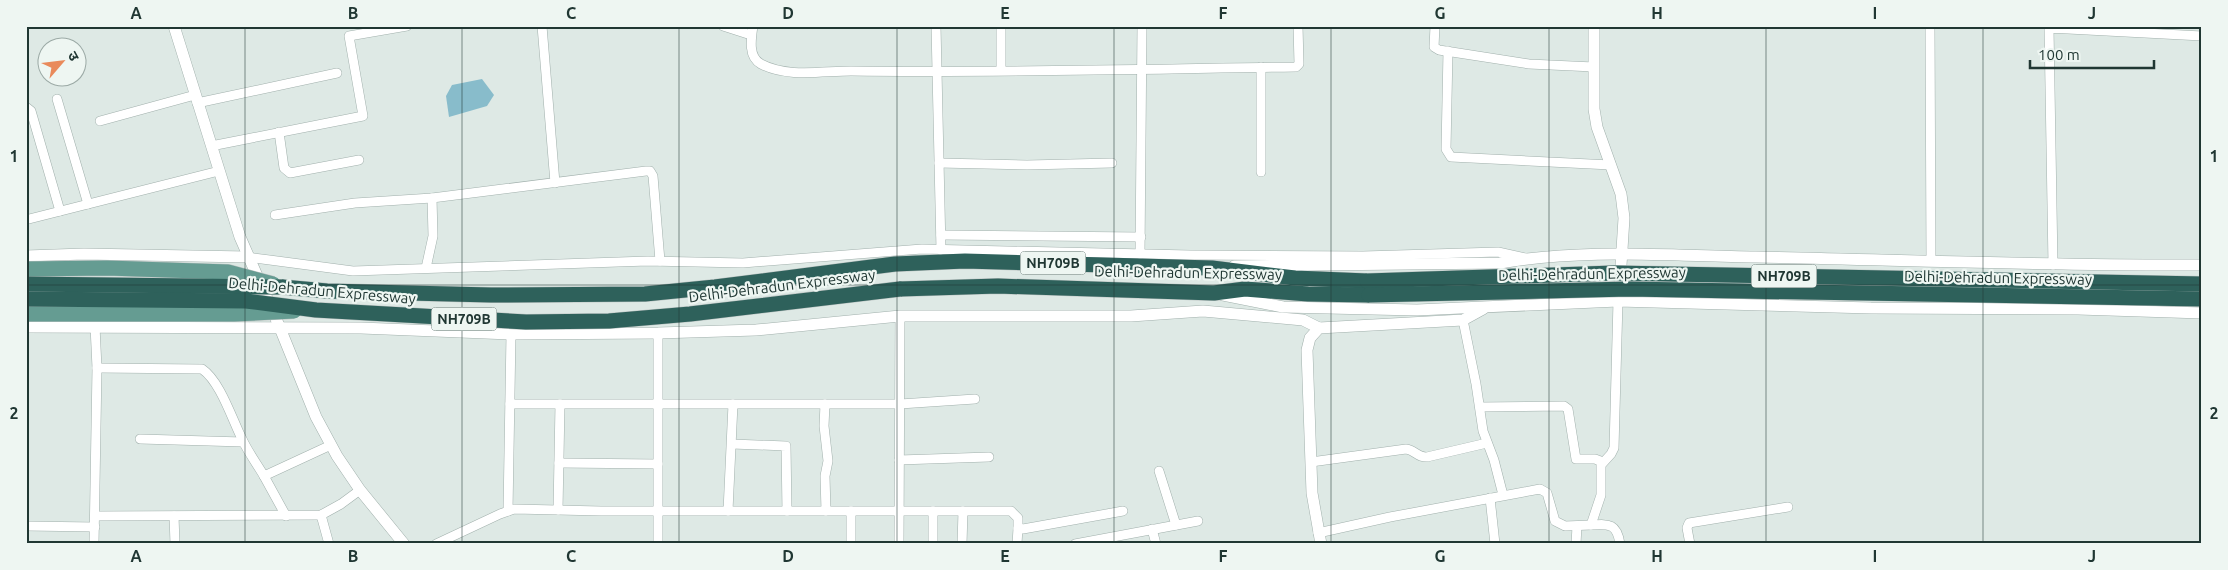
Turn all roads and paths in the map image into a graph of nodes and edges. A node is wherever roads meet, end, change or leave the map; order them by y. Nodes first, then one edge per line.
1 (174, 26) edge
2 (347, 26) edge
3 (407, 26) edge
4 (542, 26) edge
5 (723, 26) edge
6 (936, 26) edge
7 (1001, 26) edge
8 (1142, 26) edge
9 (1298, 26) edge
10 (1435, 26) edge
11 (1594, 26) edge
12 (1930, 26) edge
13 (752, 31) edge
14 (349, 36) junction
15 (2202, 36) edge
16 (1448, 51) junction
17 (1261, 67) junction
18 (1594, 67) junction
19 (1142, 69) junction
20 (1000, 70) junction
21 (337, 73) dead end
22 (937, 73) junction
23 (57, 99) dead end
24 (196, 99) junction
25 (26, 107) edge
26 (100, 122) dead end
27 (279, 132) junction
28 (211, 146) junction
29 (358, 160) dead end
30 (939, 163) junction
31 (1112, 163) dead end
32 (1610, 165) junction
33 (219, 171) junction
34 (1261, 172) dead end
35 (555, 183) junction
36 (432, 198) junction
37 (88, 204) junction
38 (60, 211) junction
39 (275, 215) dead end
40 (29, 219) dead end
41 (941, 235) junction
42 (1141, 237) junction
43 (941, 250) junction
44 (1140, 254) junction
45 (1623, 254) junction
46 (26, 256) edge
47 (248, 258) junction
48 (1528, 258) junction
49 (1931, 261) junction
50 (660, 262) junction
51 (2053, 265) junction
52 (2202, 265) edge
53 (426, 268) junction
54 (1212, 268) junction
55 (26, 269) edge
56 (26, 284) edge
57 (2202, 284) edge
58 (282, 287) junction
59 (1368, 288) junction
60 (1214, 293) junction
61 (26, 299) edge
62 (2202, 299) edge
63 (1618, 300) junction
64 (1487, 306) junction
65 (316, 310) junction
66 (2202, 313) edge
67 (26, 314) edge
68 (900, 316) junction
69 (1463, 320) junction
70 (95, 326) junction
71 (26, 327) edge
72 (280, 328) junction
73 (1319, 328) junction
74 (658, 333) junction
75 (511, 334) junction
76 (96, 368) junction
77 (975, 399) dead end
78 (510, 404) junction
79 (560, 404) junction
80 (658, 404) junction
81 (733, 404) junction
82 (825, 404) junction
83 (900, 404) junction
84 (1480, 407) junction
85 (140, 439) dead end
86 (243, 442) junction
87 (1487, 443) junction
88 (732, 444) junction
89 (331, 445) junction
90 (989, 458) dead end
91 (899, 460) junction
92 (1310, 462) junction
93 (1603, 462) junction
94 (559, 463) junction
95 (658, 464) junction
96 (1159, 471) dead end
97 (264, 476) junction
98 (360, 490) junction
99 (1503, 495) junction
100 (1490, 498) junction
101 (1788, 508) dead end
102 (558, 510) junction
103 (508, 511) junction
104 (658, 511) junction
105 (728, 511) junction
106 (787, 511) junction
107 (826, 511) junction
108 (899, 511) junction
109 (933, 511) junction
110 (962, 511) junction
111 (1123, 511) dead end
112 (851, 512) junction
113 (321, 515) junction
114 (95, 516) junction
115 (174, 516) junction
116 (286, 516) junction
117 (1198, 521) dead end
118 (1176, 525) junction
119 (1591, 525) junction
120 (26, 526) edge
121 (1577, 526) junction
122 (94, 527) junction
123 (1018, 528) junction
124 (1152, 530) junction
125 (1319, 538) edge
126 (1095, 543) edge
127 (94, 544) edge
128 (176, 544) edge
129 (329, 544) edge
130 (404, 544) edge
131 (436, 544) edge
132 (658, 544) edge
133 (851, 544) edge
134 (899, 544) edge
135 (933, 544) edge
136 (962, 544) edge
137 (1018, 544) edge
138 (1075, 544) edge
139 (1156, 544) edge
140 (1495, 544) edge
141 (1576, 544) edge
142 (1620, 544) edge
143 (1690, 544) edge

1 - 24 street
2 - 14 street
3 - 14 street
4 - 35 street
5 - 13 street
6 - 22 street
7 - 20 street
8 - 19 street
9 - 17 street
10 - 16 street
11 - 18 street
12 - 49 street
13 - 22 street
14 - 27 street
15 - 51 street
16 - 18 street
16 - 32 street
17 - 19 street
17 - 34 street
18 - 32 street
19 - 20 street
19 - 42 street
20 - 22 street
21 - 24 street
22 - 30 street
23 - 37 street
24 - 26 street
24 - 28 street
25 - 38 street
27 - 28 street
27 - 29 street
28 - 33 street
30 - 31 street
30 - 41 street
32 - 45 street
33 - 37 street
33 - 47 street
35 - 36 street
35 - 50 street
36 - 39 street
36 - 53 street
37 - 38 street
38 - 40 street
41 - 42 street
41 - 43 street
42 - 44 street
43 - 44 street
43 - 50 street
44 - 48 street
45 - 48 street
45 - 49 street
45 - 63 street
46 - 47 street
47 - 53 street
47 - 72 street
48 - 54 street
49 - 51 street
50 - 53 street
51 - 52 street
54 - 58 highway, Delhi-Dehradun Expressway / NH709B
54 - 59 highway, Delhi-Dehradun Expressway / NH709B
55 - 58 main road, bridge
56 - 58 highway, Delhi-Dehradun Expressway / NH709B, bridge
57 - 59 highway, Delhi-Dehradun Expressway / NH709B, bridge
59 - 60 highway, Delhi-Dehradun Expressway / NH709B
59 - 62 highway, Delhi-Dehradun Expressway / NH709B, bridge
60 - 64 street
60 - 65 highway, Delhi-Dehradun Expressway / NH709B, bridge
61 - 65 highway, Delhi-Dehradun Expressway / NH709B, bridge
63 - 64 street
63 - 66 street
63 - 93 street
64 - 69 street
65 - 67 main road, bridge
68 - 73 street
68 - 74 street
68 - 83 street
69 - 73 street
69 - 84 street
70 - 71 street
70 - 72 street
70 - 76 street
72 - 75 street
72 - 89 street
73 - 92 street
74 - 75 street
74 - 80 street
75 - 78 street
76 - 86 street
76 - 114 street
77 - 83 street
78 - 79 street
78 - 103 street
79 - 80 street
79 - 94 street
80 - 81 street
80 - 95 street
81 - 82 street
81 - 88 street
82 - 83 street
82 - 107 street
83 - 91 street
84 - 87 street
84 - 93 street
85 - 86 street
86 - 97 street
87 - 92 street
87 - 99 street
88 - 105 street
88 - 106 street
89 - 97 street
89 - 98 street
90 - 91 street
91 - 108 street
92 - 125 street
93 - 119 street
94 - 95 street
94 - 102 street
95 - 104 street
96 - 118 street
97 - 116 street
98 - 113 street
98 - 130 street
99 - 100 street
99 - 121 street
100 - 125 street
100 - 140 street
101 - 143 street
102 - 103 street
102 - 104 street
103 - 131 street
104 - 105 street
104 - 132 street
105 - 106 street
106 - 107 street
107 - 112 street
108 - 109 street
108 - 112 street
108 - 134 street
109 - 110 street
109 - 135 street
110 - 123 street
110 - 136 street
111 - 123 street
112 - 133 street
113 - 116 street
113 - 129 street
114 - 115 street
114 - 122 street
115 - 116 street
115 - 128 street
117 - 118 street
118 - 124 street
119 - 121 street
119 - 142 street
120 - 122 street
121 - 141 street
122 - 127 street
123 - 137 street
124 - 126 street
124 - 139 street
126 - 138 street

